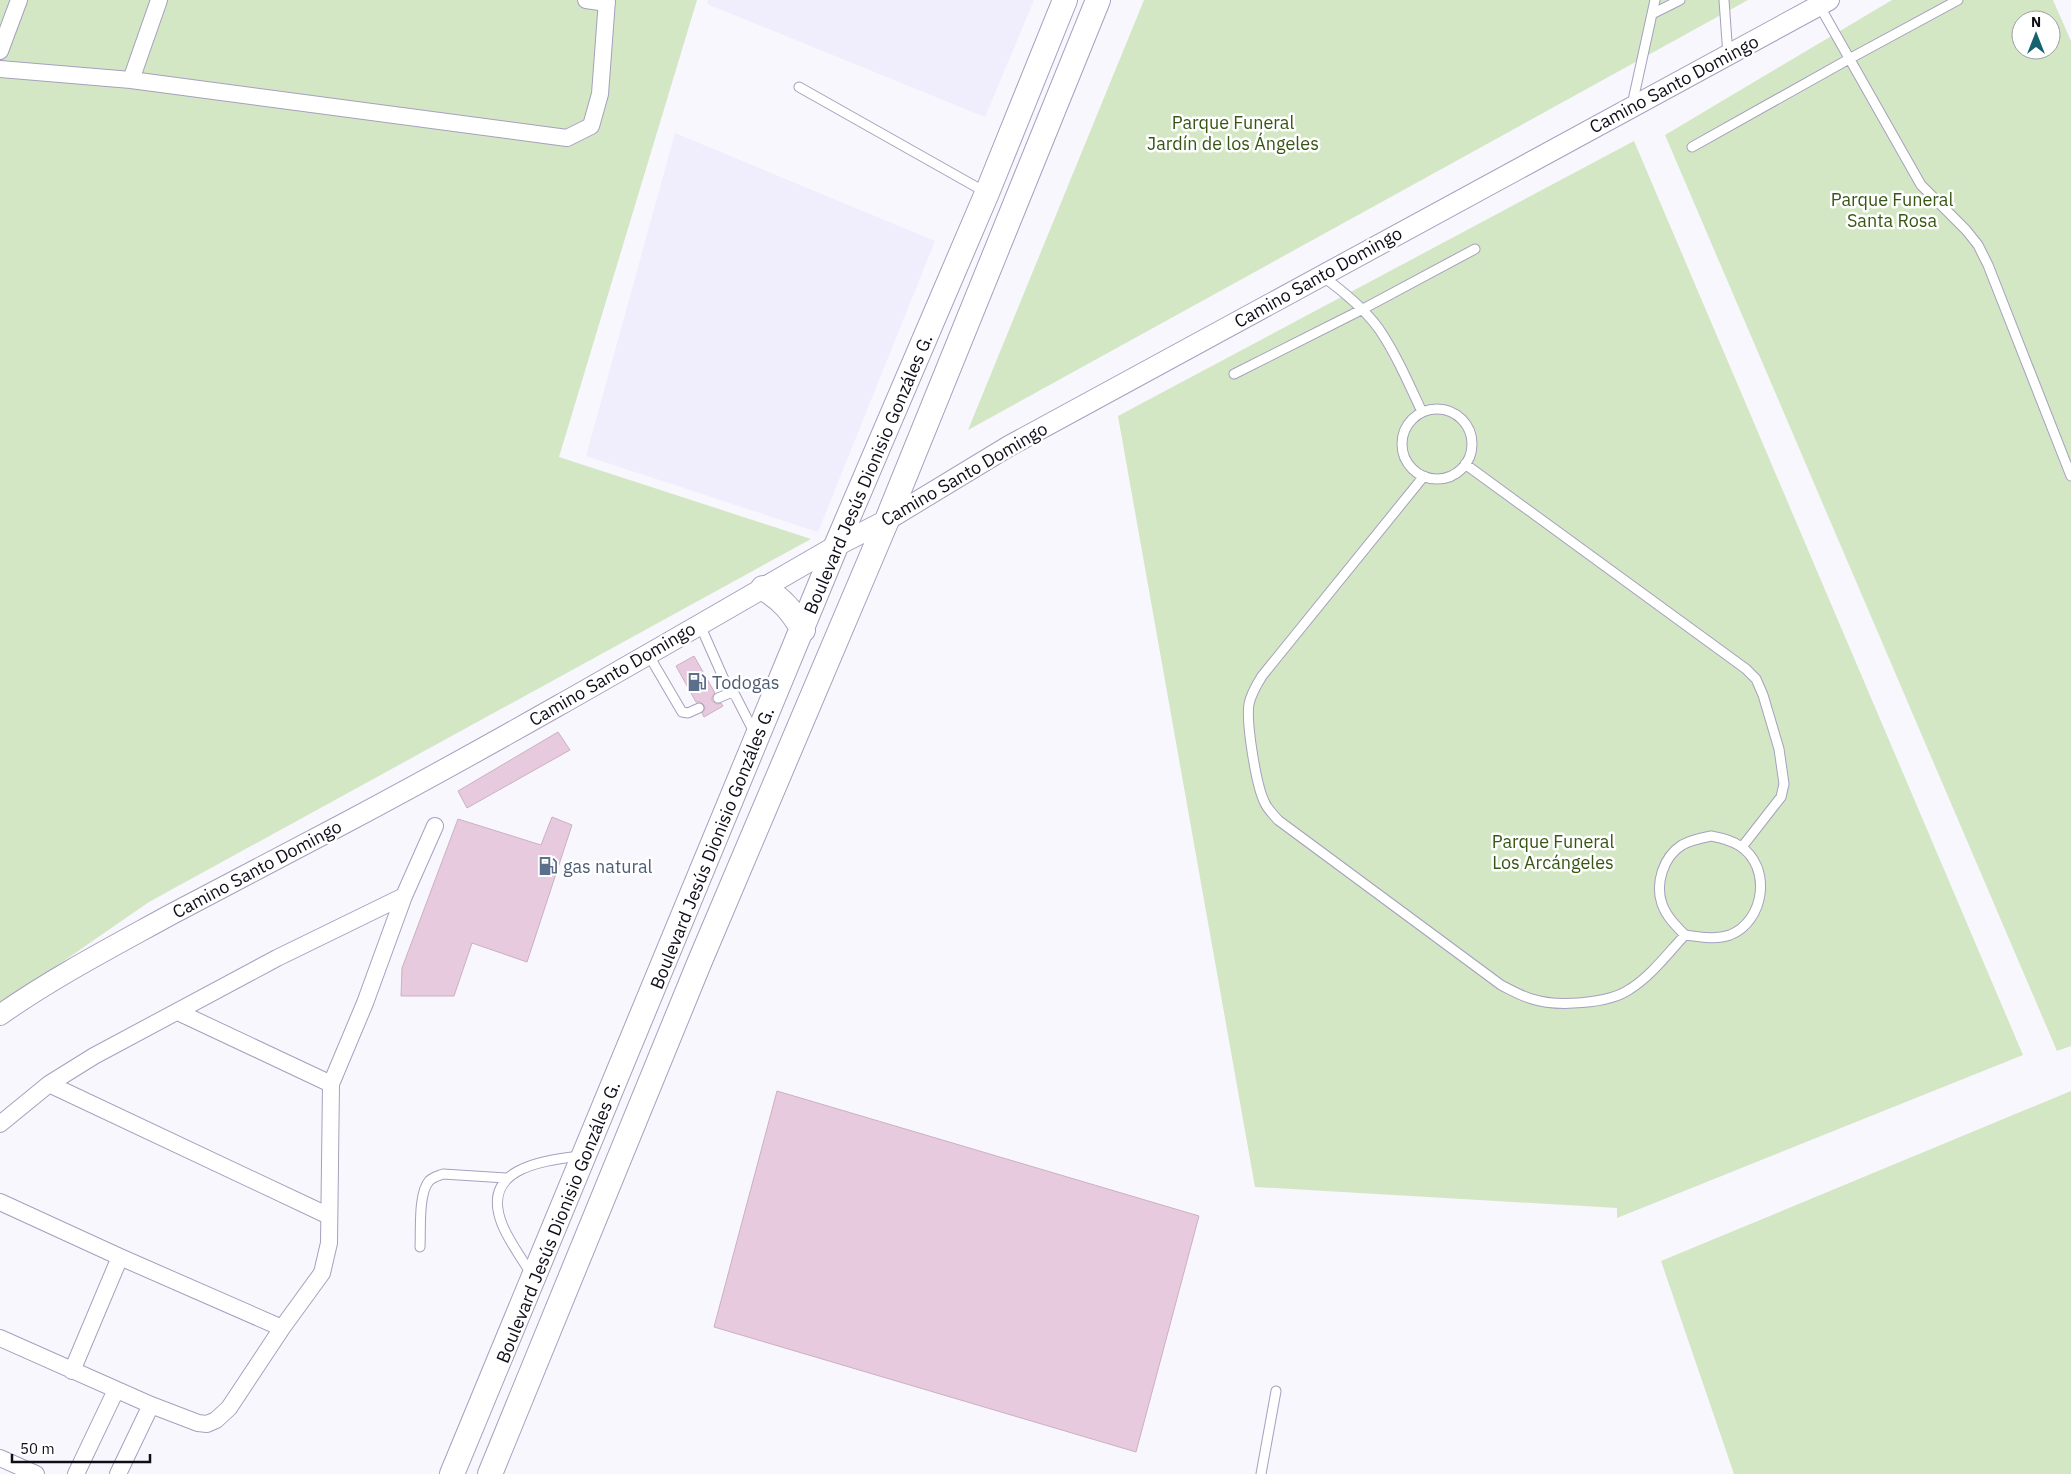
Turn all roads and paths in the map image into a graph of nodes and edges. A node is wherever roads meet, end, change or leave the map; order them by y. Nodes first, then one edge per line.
1 (19, 0) edge
2 (159, 0) edge
3 (586, 0) edge
4 (1065, 0) edge
5 (1098, 0) edge
6 (1655, 0) edge
7 (1680, 0) edge
8 (1724, 0) edge
9 (1958, 0) edge
10 (607, 1) edge
11 (1824, 3) edge
12 (1652, 14) junction
13 (0, 52) edge
14 (1728, 56) junction
15 (1849, 58) junction
16 (0, 69) edge
17 (131, 80) junction
18 (799, 87) dead end
19 (1632, 106) junction
20 (1692, 147) dead end
21 (987, 193) junction
22 (1474, 249) dead end
23 (1321, 276) junction
24 (1363, 309) junction
25 (1234, 374) dead end
26 (1422, 412) junction
27 (1465, 464) junction
28 (1424, 476) junction
29 (2071, 476) edge
30 (887, 520) junction
31 (836, 546) junction
32 (764, 588) junction
33 (700, 624) junction
34 (802, 630) junction
35 (648, 654) junction
36 (730, 693) junction
37 (718, 698) dead end
38 (699, 708) dead end
39 (757, 739) junction
40 (435, 826) dead end
41 (1742, 847) junction
42 (404, 896) junction
43 (1685, 935) junction
44 (178, 1012) junction
45 (0, 1015) edge
46 (49, 1084) junction
47 (331, 1084) junction
48 (0, 1124) edge
49 (585, 1155) junction
50 (506, 1178) junction
51 (0, 1202) edge
52 (329, 1216) junction
53 (420, 1247) dead end
54 (120, 1257) junction
55 (534, 1279) junction
56 (282, 1328) junction
57 (0, 1338) edge
58 (72, 1371) junction
59 (116, 1390) junction
60 (1276, 1390) dead end
61 (151, 1406) junction
62 (0, 1458) edge
63 (36, 1474) edge
64 (76, 1474) edge
65 (118, 1474) edge
66 (452, 1474) edge
67 (490, 1474) edge
68 (1261, 1474) edge

1 - 13 street
2 - 17 street
3 - 10 street
4 - 21 main road, Boulevard Jesús Dionisio Gonzáles G.
5 - 30 main road, Boulevard Jesús Dionisio Gonzáles G.
6 - 12 lane
7 - 12 lane
8 - 14 lane
9 - 15 lane
10 - 17 street
11 - 14 street, Camino Santo Domingo
11 - 15 lane
12 - 19 lane
14 - 19 street, Camino Santo Domingo
15 - 20 lane
15 - 29 lane
16 - 17 street
18 - 21 lane
19 - 23 street, Camino Santo Domingo
21 - 31 main road, Boulevard Jesús Dionisio Gonzáles G.
22 - 24 lane
23 - 24 lane
23 - 30 street, Camino Santo Domingo
24 - 25 lane
24 - 26 lane
26 - 27 lane
26 - 28 lane
27 - 28 lane
27 - 41 lane
28 - 43 lane
30 - 31 street, Camino Santo Domingo
30 - 67 main road, Boulevard Jesús Dionisio Gonzáles G.
31 - 32 street, Camino Santo Domingo
31 - 34 main road, Boulevard Jesús Dionisio Gonzáles G.
32 - 33 street, Camino Santo Domingo
32 - 34 main road
33 - 35 street, Camino Santo Domingo
33 - 36 lane
34 - 39 main road, Boulevard Jesús Dionisio Gonzáles G.
35 - 38 lane
35 - 45 street, Camino Santo Domingo
36 - 37 lane
36 - 39 lane
39 - 49 main road, Boulevard Jesús Dionisio Gonzáles G.
40 - 42 street
41 - 43 lane
41 - 43 lane
42 - 44 street
42 - 47 street
44 - 46 street
44 - 47 street
46 - 48 street
46 - 52 street
47 - 52 street
49 - 50 lane
49 - 55 main road, Boulevard Jesús Dionisio Gonzáles G.
50 - 53 lane
50 - 55 lane
51 - 54 street
52 - 56 street
54 - 56 street
54 - 58 street
55 - 66 main road, Boulevard Jesús Dionisio Gonzáles G.
56 - 61 street
57 - 58 street
58 - 59 street
59 - 61 street
59 - 64 street
60 - 68 lane
61 - 65 street
62 - 63 street

